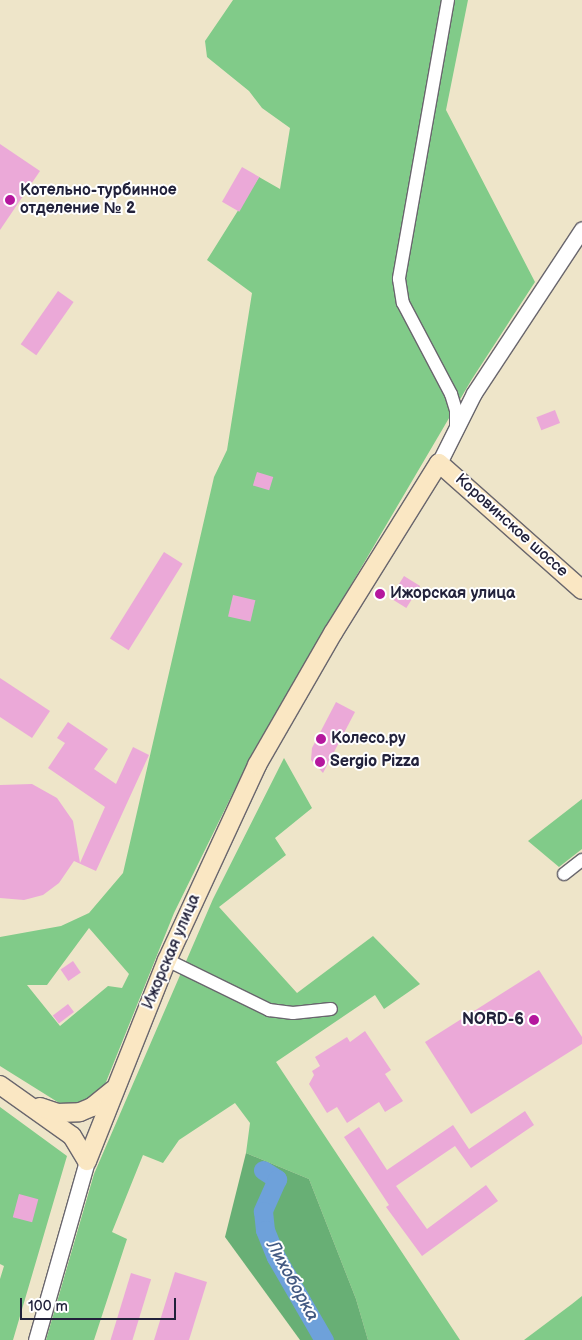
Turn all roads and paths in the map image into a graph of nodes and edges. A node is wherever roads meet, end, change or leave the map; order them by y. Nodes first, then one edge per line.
1 (448, 0) edge
2 (582, 229) edge
3 (456, 428) junction
4 (439, 463) junction
5 (582, 590) edge
6 (582, 860) edge
7 (564, 874) dead end
8 (167, 960) junction
9 (331, 1009) dead end
10 (0, 1085) edge
11 (117, 1085) junction
12 (15, 1095) junction
13 (87, 1161) junction
14 (36, 1340) edge

1 - 3 street
2 - 3 street, Ижорская улица
3 - 4 street, Ижорская улица
4 - 5 main road, Коровинское шоссе
4 - 8 main road, Ижорская улица
6 - 7 street
8 - 9 street
8 - 11 main road, Ижорская улица
10 - 12 main road
11 - 12 main road
11 - 13 main road, Ижорская улица
12 - 13 main road
13 - 14 street, Ижорская улица

